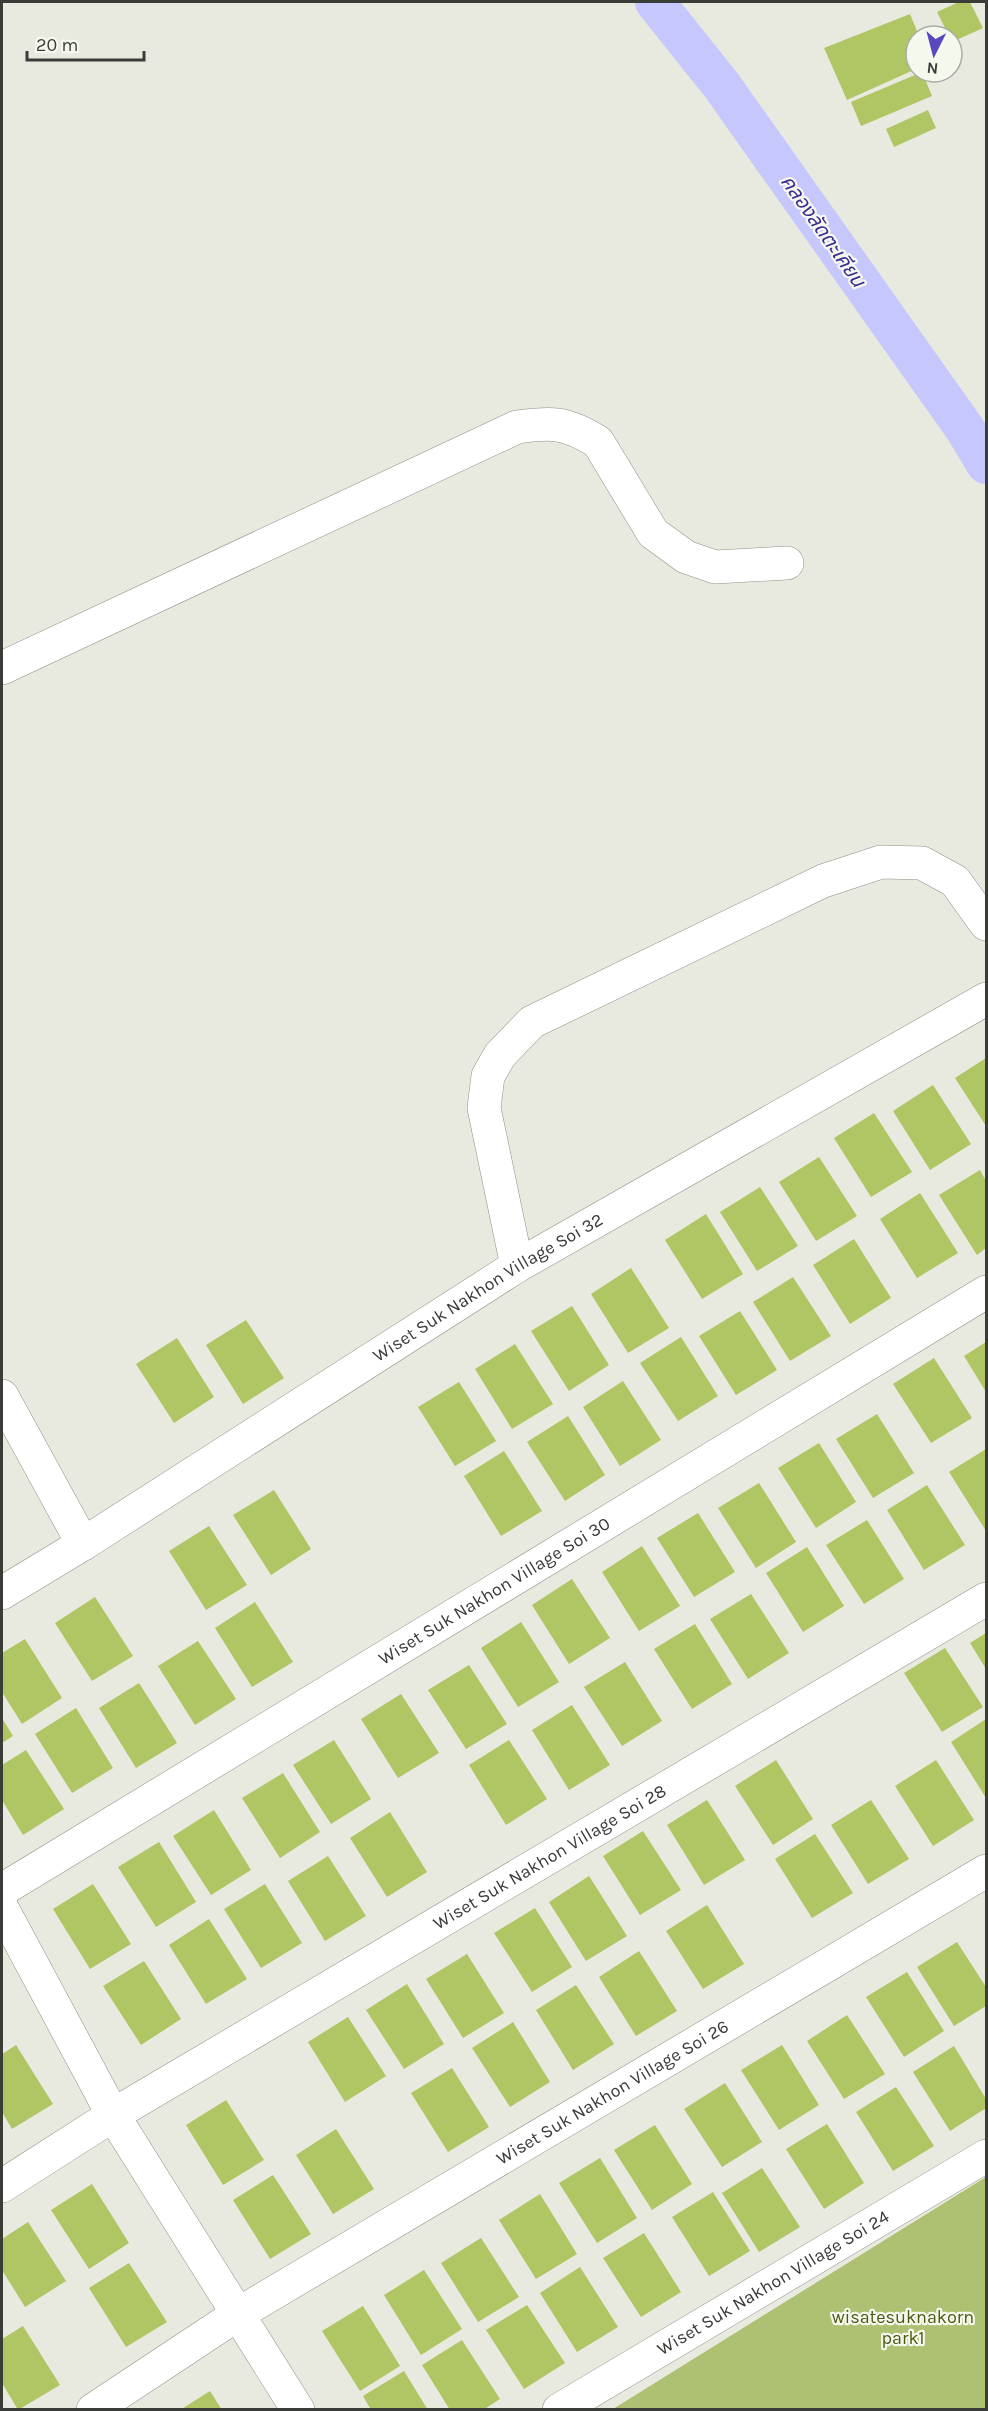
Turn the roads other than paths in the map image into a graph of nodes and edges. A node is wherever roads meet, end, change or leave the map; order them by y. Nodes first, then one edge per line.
1 (788, 563) dead end
2 (2, 668) edge
3 (987, 924) edge
4 (987, 999) edge
5 (517, 1266) junction
6 (987, 1292) edge
7 (2, 1396) edge
8 (83, 1544) junction
9 (2, 1593) edge
10 (987, 1599) edge
11 (987, 1871) edge
12 (2, 1890) edge
13 (2, 1908) edge
14 (112, 2115) junction
15 (987, 2156) edge
16 (2, 2186) edge
17 (238, 2314) junction
18 (93, 2409) edge
19 (298, 2409) edge
20 (560, 2409) edge

1 - 2 street
3 - 5 street
4 - 5 street, Wiset Suk Nakhon Village Soi 32
5 - 8 street, Wiset Suk Nakhon Village Soi 32
6 - 12 street, Wiset Suk Nakhon Village Soi 30
7 - 8 street
8 - 9 street, Wiset Suk Nakhon Village Soi 32
10 - 14 street, Wiset Suk Nakhon Village Soi 28
11 - 17 street, Wiset Suk Nakhon Village Soi 26
13 - 14 street
14 - 16 street, Wiset Suk Nakhon Village Soi 28
14 - 17 street
15 - 20 street, Wiset Suk Nakhon Village Soi 24
17 - 18 street, Wiset Suk Nakhon Village Soi 26
17 - 19 street

